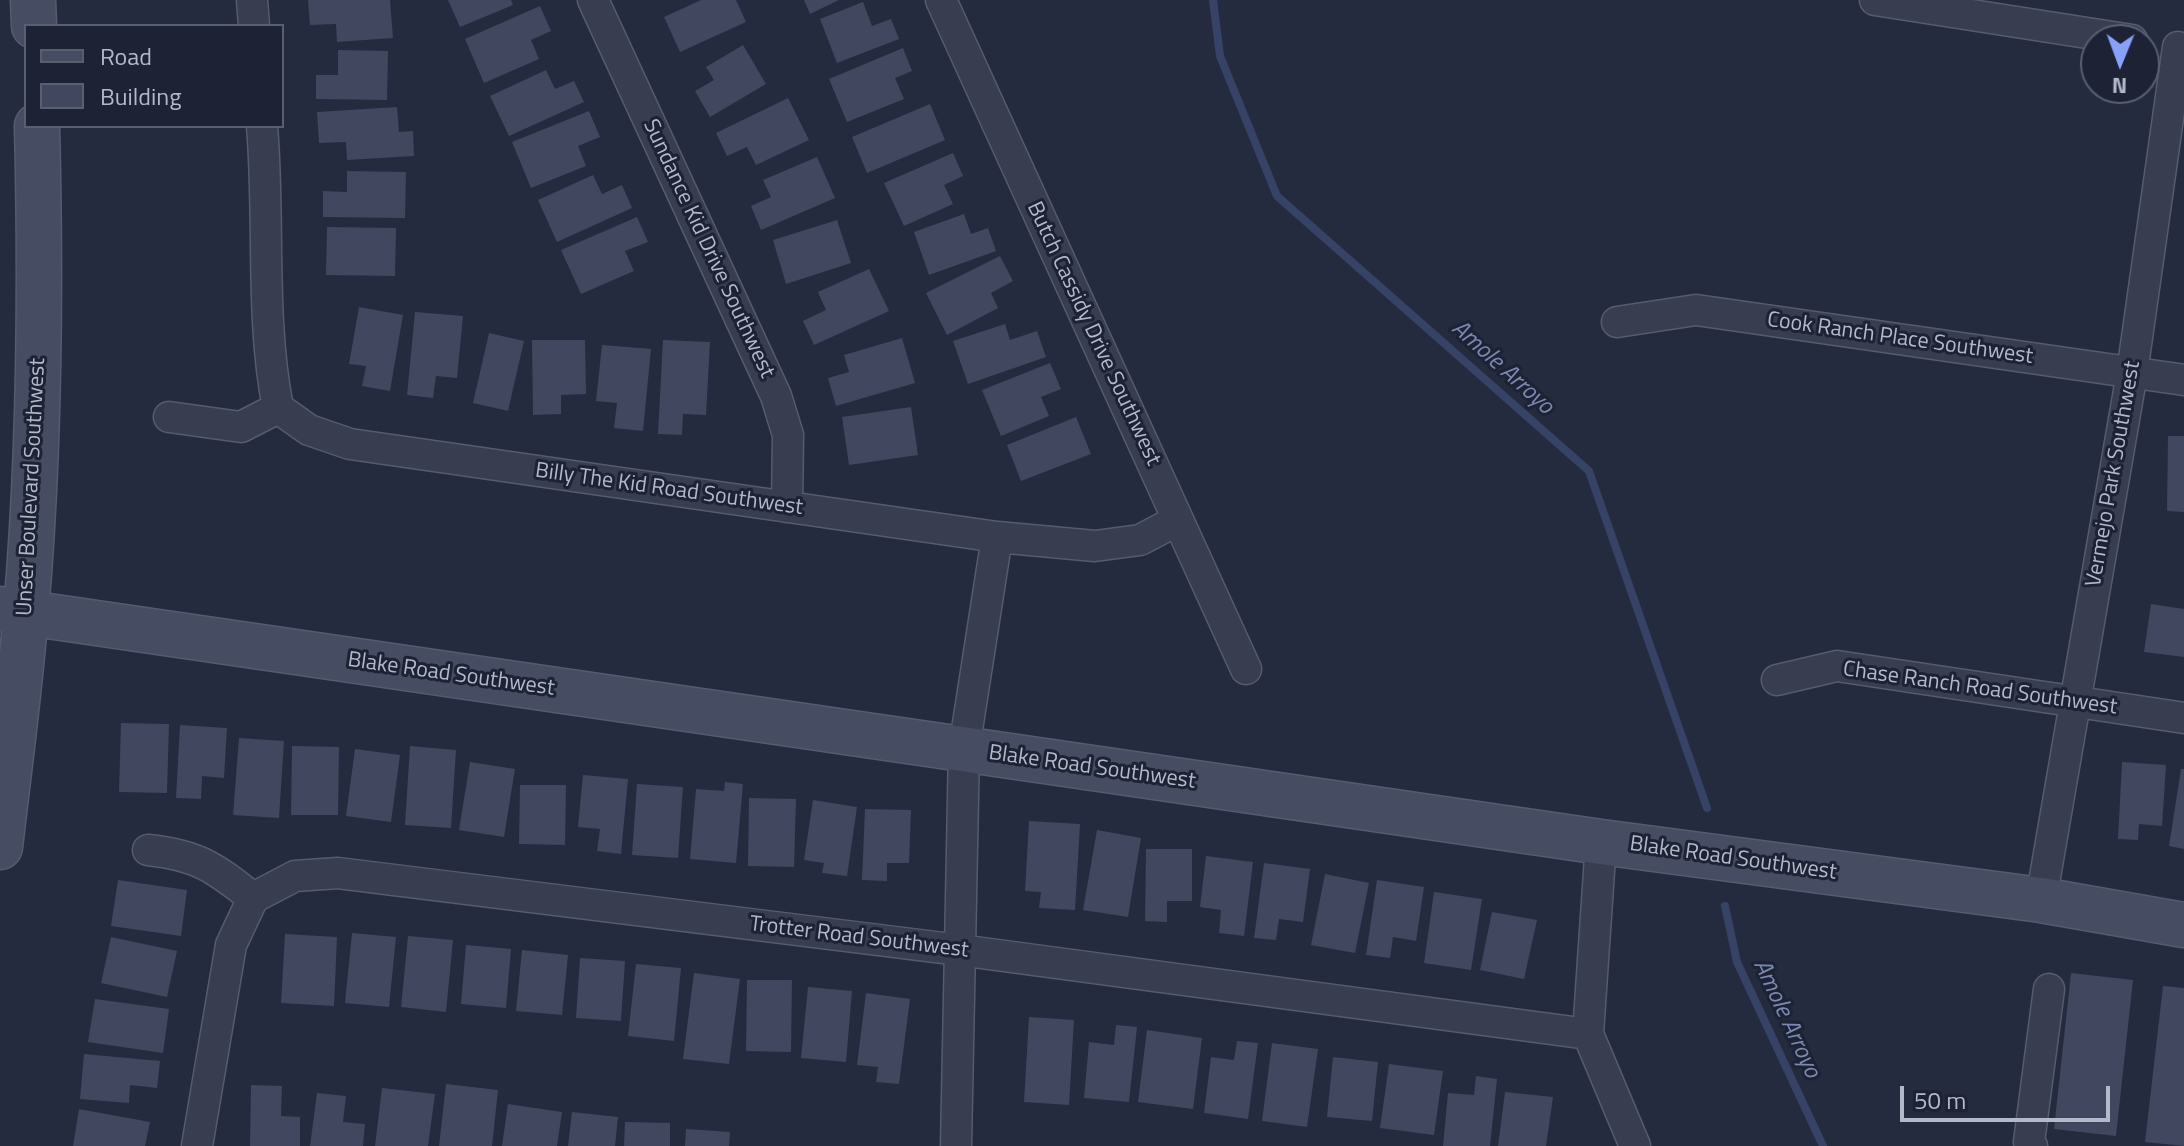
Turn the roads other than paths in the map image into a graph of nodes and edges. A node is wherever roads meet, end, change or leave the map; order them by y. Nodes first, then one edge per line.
1 (33, 0) edge
2 (252, 0) edge
3 (593, 0) edge
4 (941, 0) edge
5 (1892, 1) edge
6 (34, 24) edge
7 (254, 24) edge
8 (2080, 32) edge
9 (2160, 45) edge
10 (2181, 48) edge
11 (37, 128) edge
12 (262, 128) edge
13 (1617, 322) dead end
14 (2132, 373) junction
15 (2184, 380) edge
16 (278, 408) junction
17 (169, 417) dead end
18 (787, 507) junction
19 (1178, 520) junction
20 (997, 537) junction
21 (13, 611) edge
22 (1246, 669) dead end
23 (1777, 680) dead end
24 (2075, 703) junction
25 (2184, 718) edge
26 (964, 749) junction
27 (1601, 842) junction
28 (0, 847) edge
29 (148, 850) dead end
30 (253, 898) junction
31 (2041, 900) junction
32 (2184, 925) edge
33 (960, 950) junction
34 (2049, 989) dead end
35 (1588, 1034) junction
36 (197, 1146) edge
37 (956, 1146) edge
38 (1635, 1146) edge
39 (2032, 1146) edge

1 - 6 street
2 - 7 street
3 - 18 street, Sundance Kid Drive Southwest
4 - 19 street, Butch Cassidy Drive Southwest
5 - 8 street
9 - 10 street
10 - 14 street, Vermejo Park Southwest
11 - 21 street, Unser Boulevard Southwest
12 - 16 street
13 - 14 street, Cook Ranch Place Southwest
14 - 15 street, Cook Ranch Place Southwest
14 - 24 street, Vermejo Park Southwest
16 - 17 street
16 - 18 street, Billy The Kid Road Southwest
18 - 20 street, Billy The Kid Road Southwest
19 - 20 street, Billy The Kid Road Southwest
19 - 22 street, Butch Cassidy Drive Southwest
20 - 26 street
21 - 26 street, Blake Road Southwest
21 - 28 street, Unser Boulevard Southwest
23 - 24 street, Chase Ranch Road Southwest
24 - 25 street, Chase Ranch Road Southwest
24 - 31 street, Vermejo Park Southwest
26 - 27 street, Blake Road Southwest
26 - 33 street
27 - 31 street, Blake Road Southwest
27 - 35 street
29 - 30 street
30 - 33 street, Trotter Road Southwest
30 - 36 street
31 - 32 street, Blake Road Southwest
33 - 35 street, Trotter Road Southwest
33 - 37 street
34 - 39 street
35 - 38 street

